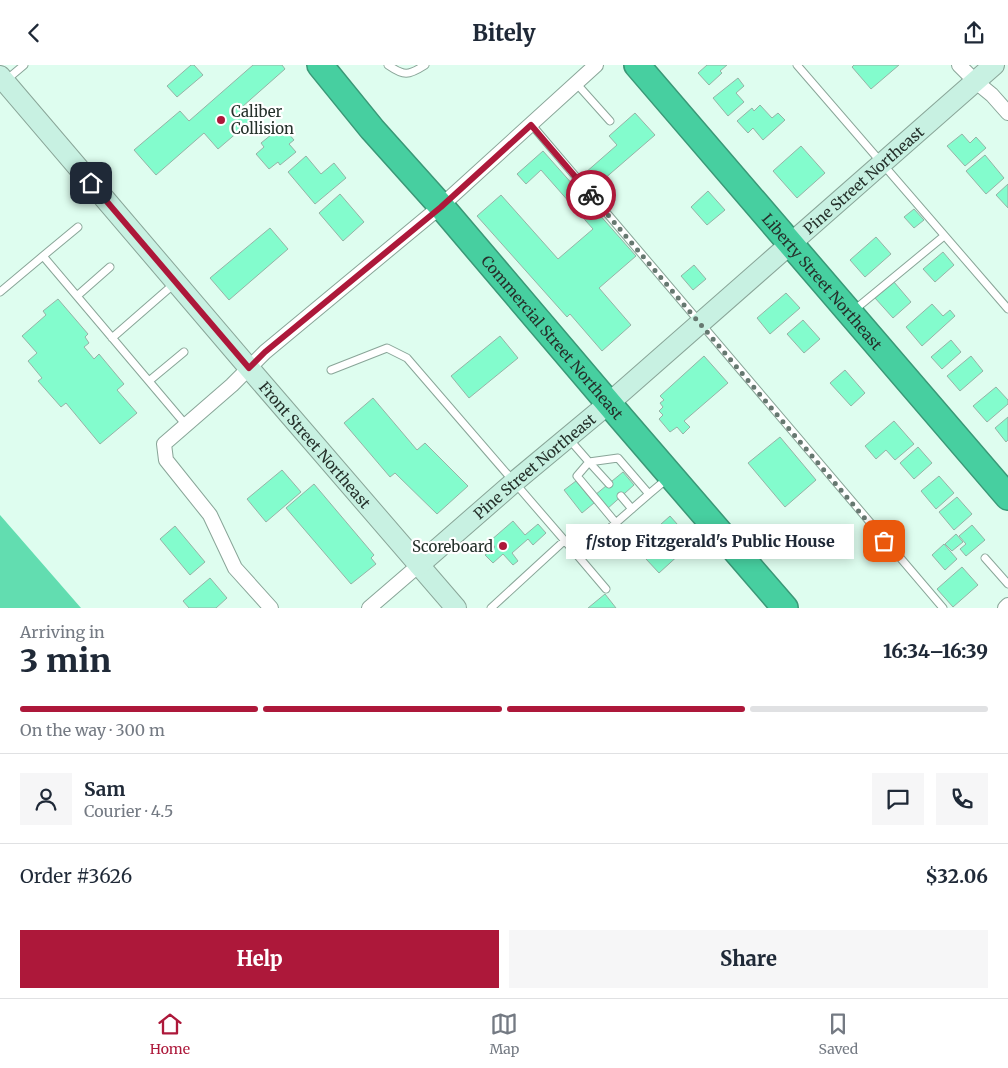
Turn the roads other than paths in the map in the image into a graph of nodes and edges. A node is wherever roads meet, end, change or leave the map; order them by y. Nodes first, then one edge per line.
1 (24, 65) edge
2 (320, 65) edge
3 (388, 65) edge
4 (425, 65) edge
5 (596, 65) edge
6 (637, 65) edge
7 (797, 65) edge
8 (959, 65) edge
9 (994, 65) edge
10 (2, 79) edge
11 (975, 81) junction
12 (576, 83) junction
13 (1008, 113) edge
14 (610, 121) dead end
15 (531, 125) junction
16 (881, 164) junction
17 (441, 207) junction
18 (78, 227) dead end
19 (944, 236) junction
20 (790, 245) junction
21 (43, 256) junction
22 (110, 267) dead end
23 (176, 282) junction
24 (0, 292) edge
25 (77, 296) junction
26 (1008, 309) edge
27 (850, 313) junction
28 (700, 323) junction
29 (112, 337) junction
30 (184, 351) dead end
31 (249, 368) junction
32 (331, 369) dead end
33 (149, 381) junction
34 (608, 404) junction
35 (186, 425) junction
36 (568, 438) junction
37 (589, 462) junction
38 (671, 476) junction
39 (513, 483) junction
40 (609, 483) dead end
41 (649, 494) junction
42 (621, 496) dead end
43 (1008, 497) edge
44 (632, 509) junction
45 (616, 523) junction
46 (564, 541) junction
47 (578, 556) junction
48 (985, 558) dead end
49 (419, 565) junction
50 (1008, 584) edge
51 (606, 589) dead end
52 (1008, 605) edge
53 (271, 608) edge
54 (369, 608) edge
55 (456, 608) edge
56 (491, 608) edge
57 (785, 608) edge
58 (943, 608) edge
59 (1005, 608) edge

1 - 10 lane
2 - 17 highway, Commercial Street Northeast
3 - 4 lane
5 - 12 street
6 - 20 highway, Liberty Street Northeast
7 - 16 lane
8 - 11 street
9 - 11 street, Pine Street Northeast
10 - 23 street, Front Street Northeast
11 - 13 street
11 - 16 street, Pine Street Northeast
12 - 14 lane
12 - 15 street
15 - 17 street
15 - 28 lane
16 - 19 lane
16 - 20 street, Pine Street Northeast
17 - 31 street
17 - 34 highway, Commercial Street Northeast
18 - 21 lane
19 - 26 lane
19 - 27 lane
20 - 27 highway, Liberty Street Northeast
20 - 28 street, Pine Street Northeast
21 - 24 lane
21 - 25 lane
22 - 25 lane
23 - 29 lane
23 - 31 street, Front Street Northeast
25 - 29 lane
27 - 43 highway, Liberty Street Northeast
28 - 34 street, Pine Street Northeast
28 - 58 lane
29 - 33 lane
30 - 33 lane
31 - 35 street
31 - 49 street, Front Street Northeast
32 - 39 lane
33 - 35 lane
34 - 36 street, Pine Street Northeast
34 - 38 highway, Commercial Street Northeast
35 - 53 street
36 - 37 lane
36 - 39 street, Pine Street Northeast
37 - 40 lane
37 - 41 lane
37 - 45 lane
38 - 41 lane
38 - 57 highway, Commercial Street Northeast
39 - 46 lane
39 - 49 street, Pine Street Northeast
41 - 44 lane
42 - 44 lane
44 - 45 lane
45 - 47 lane
46 - 47 lane
46 - 56 lane
47 - 51 lane
48 - 50 lane
49 - 54 street, Pine Street Northeast
49 - 55 street, Front Street Northeast
52 - 59 street

